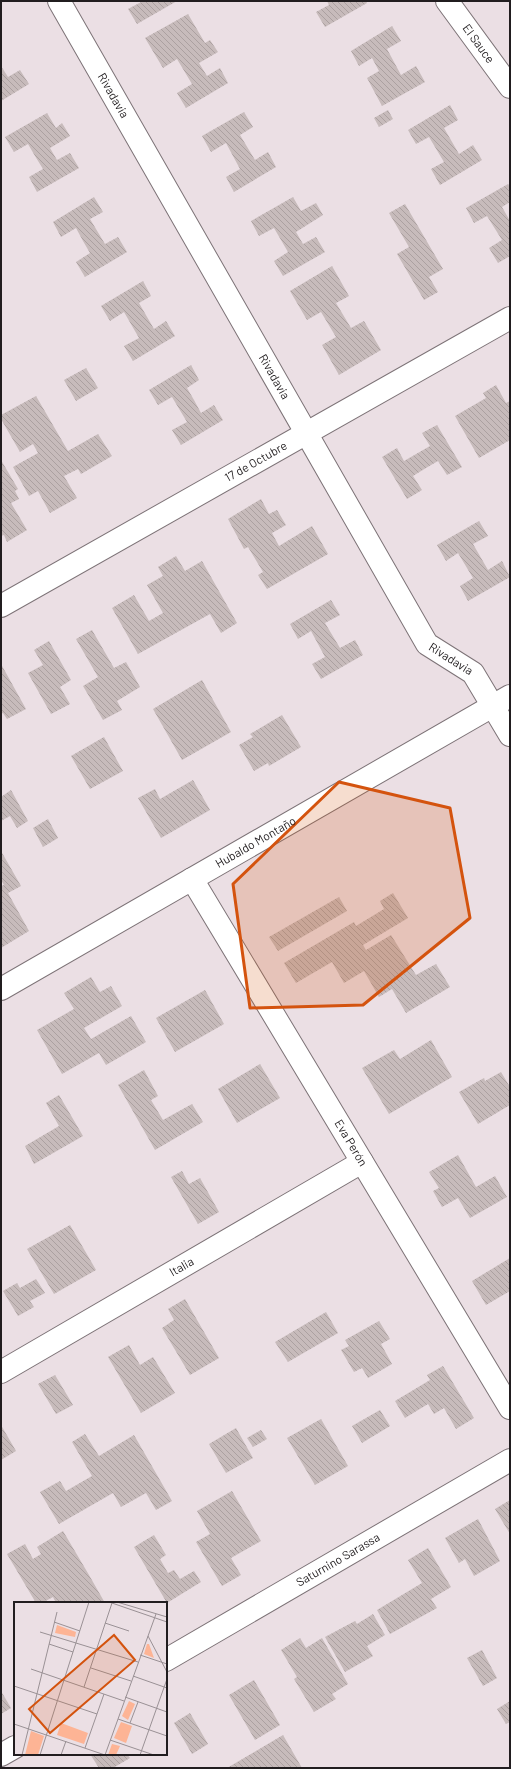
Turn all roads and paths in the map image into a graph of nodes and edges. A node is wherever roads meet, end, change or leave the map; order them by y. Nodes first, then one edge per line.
1 (58, 1) edge
2 (447, 1) edge
3 (510, 87) edge
4 (510, 318) edge
5 (307, 434) junction
6 (1, 606) edge
7 (501, 701) edge
8 (510, 735) edge
9 (192, 879) junction
10 (1, 989) edge
11 (362, 1162) junction
12 (1, 1372) edge
13 (510, 1408) edge
14 (510, 1460) edge
15 (167, 1659) edge
16 (14, 1748) edge
17 (1, 1755) edge

1 - 5 street, Rivadavia
2 - 3 street, El Sauce
4 - 5 street, 17 de Octubre
5 - 6 street, 17 de Octubre
5 - 7 street, Rivadavia
7 - 8 street, Rivadavia
7 - 9 street, Hubaldo Montaño
9 - 10 street, Hubaldo Montaño
9 - 11 street, Eva Perón
11 - 12 street, Italia
11 - 13 street, Eva Perón
14 - 15 street, Saturnino Sarassa
16 - 17 street

